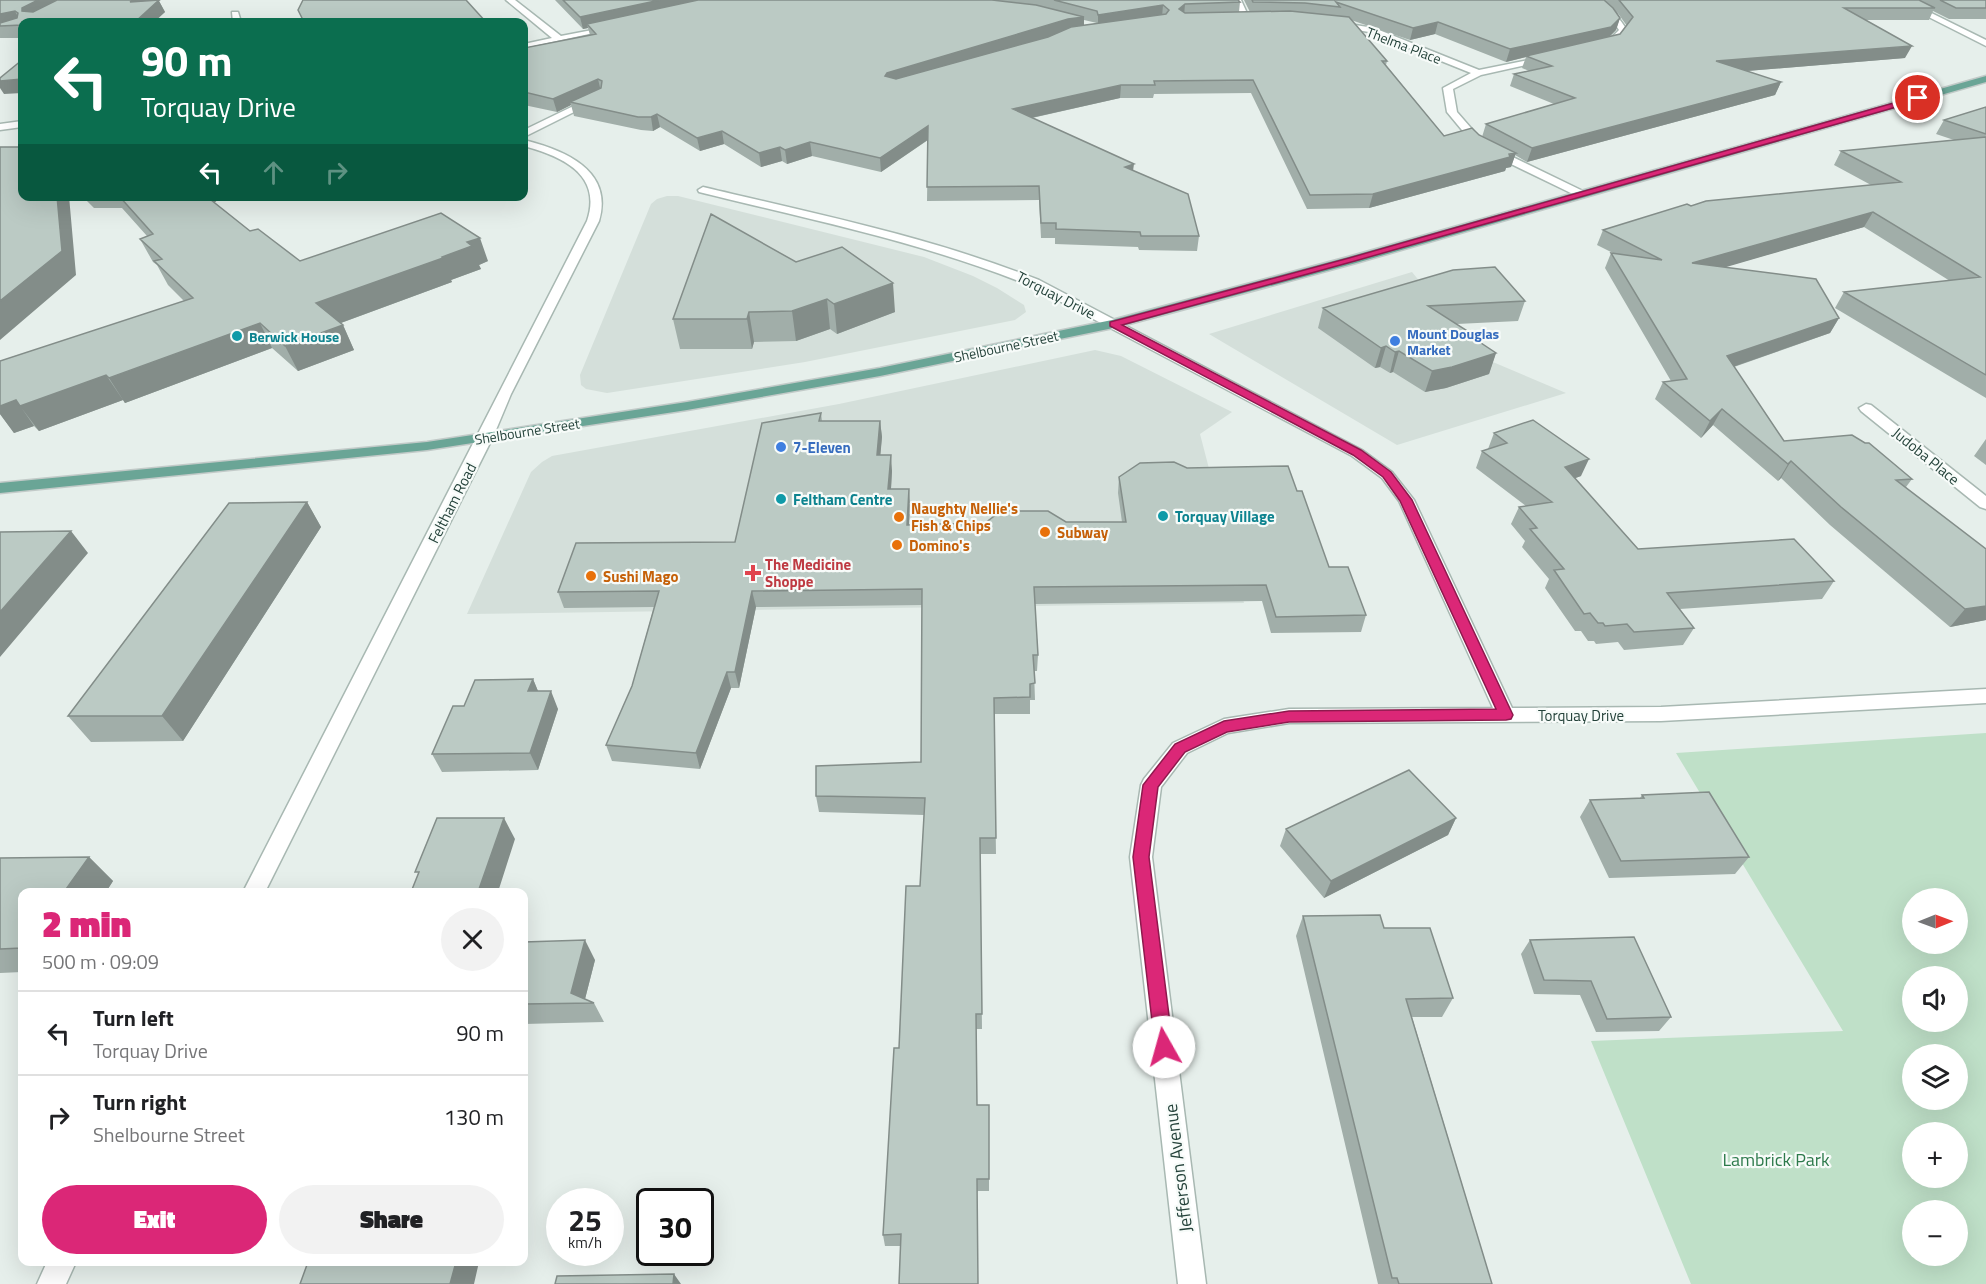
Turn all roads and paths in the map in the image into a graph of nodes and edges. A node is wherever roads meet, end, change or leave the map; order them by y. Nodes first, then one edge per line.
1 (510, 0) edge
2 (1237, 0) edge
3 (1592, 0) edge
4 (1899, 0) edge
5 (1237, 20) edge
6 (1248, 20) junction
7 (1260, 20) edge
8 (1328, 22) edge
9 (626, 25) edge
10 (560, 39) junction
11 (1986, 43) edge
12 (528, 45) edge
13 (1588, 48) edge
14 (1555, 55) edge
15 (1478, 73) junction
16 (1986, 79) edge
17 (600, 97) edge
18 (18, 125) edge
19 (0, 127) edge
20 (528, 132) edge
21 (528, 144) edge
22 (703, 190) dead end
23 (1581, 194) junction
24 (1113, 324) junction
25 (1866, 408) dead end
26 (486, 437) junction
27 (0, 488) edge
28 (1986, 504) edge
29 (1986, 696) edge
30 (1506, 715) junction
31 (256, 888) edge
32 (60, 1266) edge
33 (51, 1284) edge
34 (1192, 1284) edge

1 - 10 street
2 - 6 street
3 - 13 street
4 - 11 street
5 - 6 street
6 - 7 street
8 - 15 street, Thelma Place
9 - 10 street
10 - 12 street
14 - 15 street
15 - 23 street
16 - 23 main road, Shelbourne Street
17 - 20 street
18 - 19 street
21 - 26 street, Feltham Road
22 - 24 street, Torquay Drive
23 - 24 main road, Shelbourne Street
24 - 26 main road, Shelbourne Street
24 - 30 street, Torquay Drive
25 - 28 street, Judoba Place
26 - 27 main road, Shelbourne Street
26 - 31 street, Feltham Road
29 - 30 street, Torquay Drive
30 - 34 street, Jefferson Avenue
32 - 33 street

